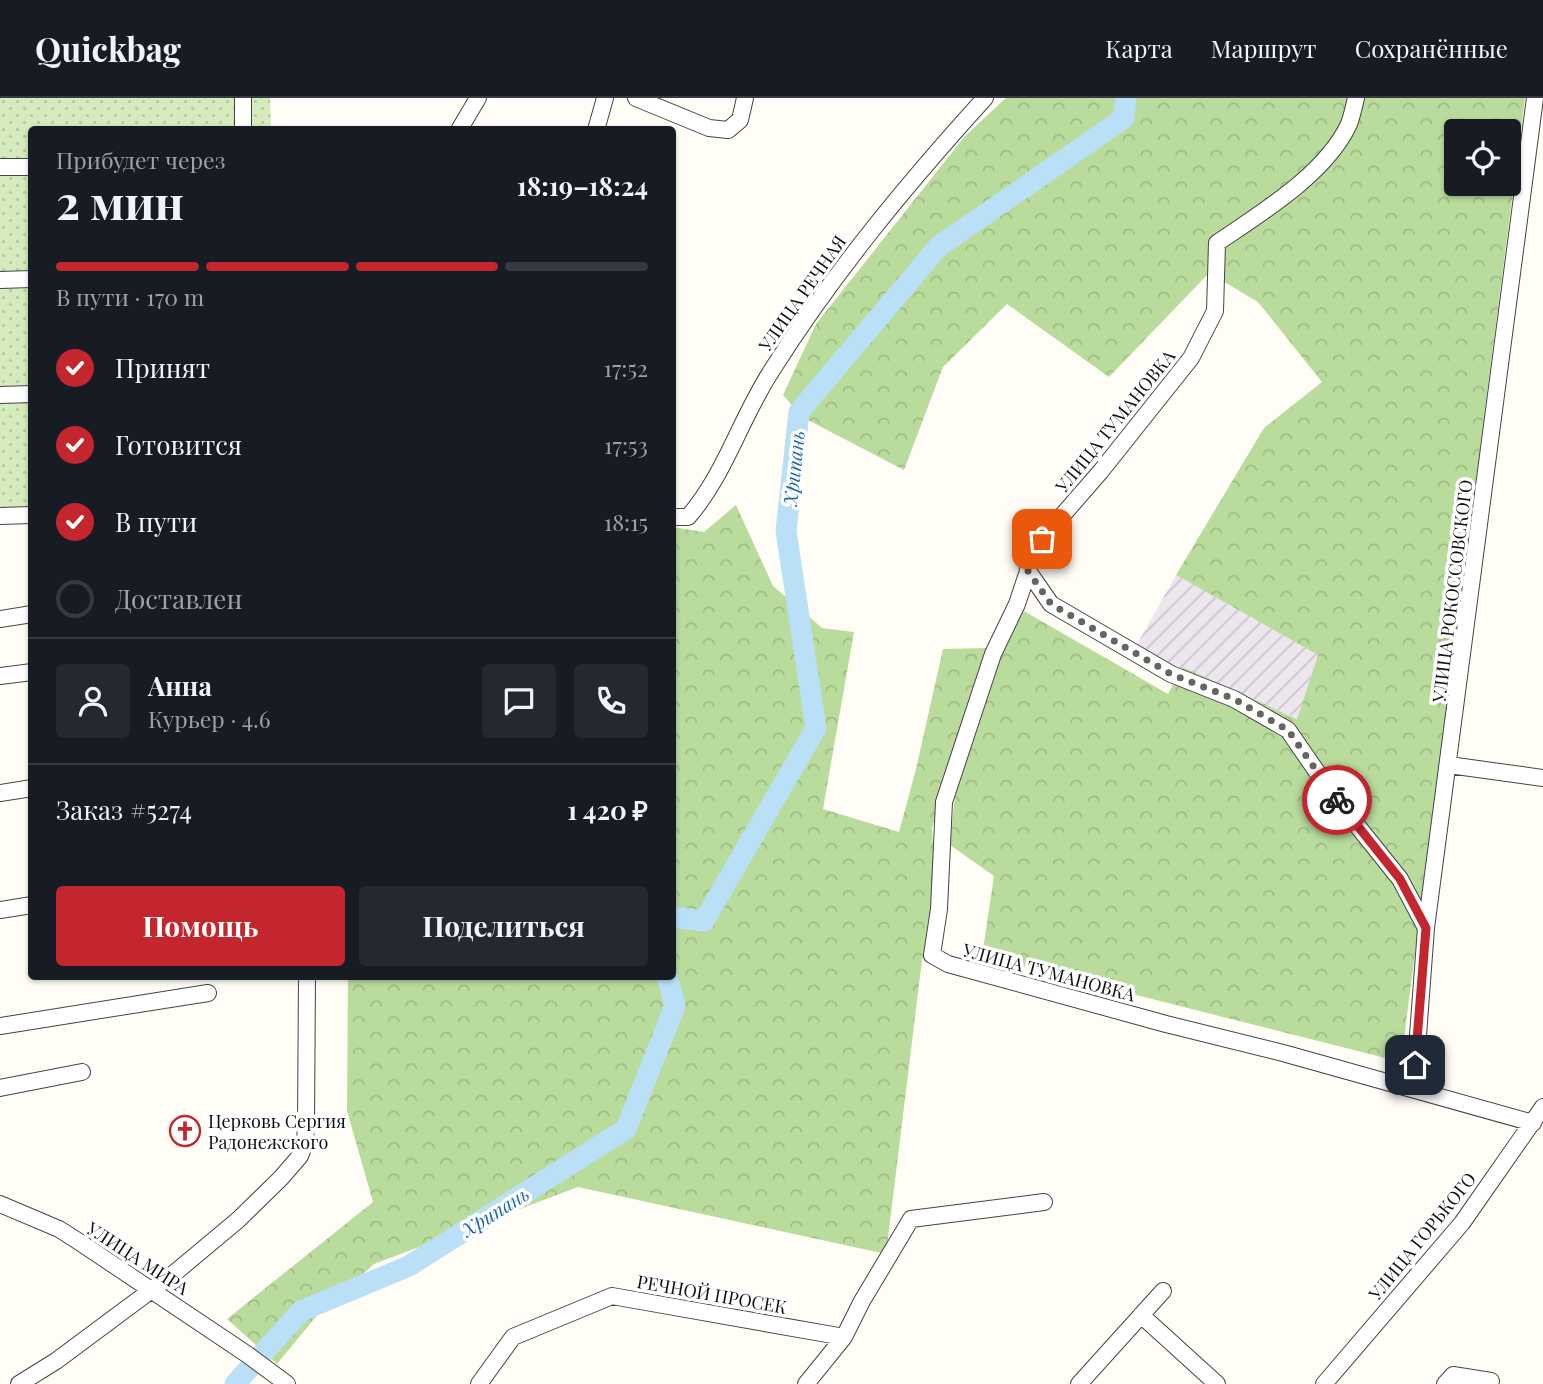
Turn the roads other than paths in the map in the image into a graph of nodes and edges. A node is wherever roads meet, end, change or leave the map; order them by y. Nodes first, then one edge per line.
1 (243, 98) edge
2 (478, 98) edge
3 (605, 98) edge
4 (636, 98) edge
5 (745, 98) edge
6 (985, 98) edge
7 (1356, 98) edge
8 (1535, 98) edge
9 (243, 126) edge
10 (461, 126) edge
11 (597, 126) edge
12 (0, 167) edge
13 (28, 167) edge
14 (28, 279) edge
15 (0, 280) edge
16 (28, 394) edge
17 (0, 395) edge
18 (28, 515) edge
19 (0, 516) edge
20 (676, 517) edge
21 (1028, 571) junction
22 (28, 614) edge
23 (0, 618) edge
24 (28, 672) edge
25 (0, 676) edge
26 (1449, 765) junction
27 (1543, 779) edge
28 (28, 789) edge
29 (0, 793) edge
30 (28, 906) edge
31 (0, 909) edge
32 (1426, 928) junction
33 (307, 980) edge
34 (208, 992) dead end
35 (0, 1026) edge
36 (82, 1072) dead end
37 (0, 1088) edge
38 (1414, 1089) junction
39 (1543, 1107) edge
40 (1533, 1123) junction
41 (1044, 1202) dead end
42 (0, 1204) edge
43 (151, 1289) junction
44 (1163, 1291) dead end
45 (1141, 1315) junction
46 (844, 1337) junction
47 (1491, 1381) dead end
48 (19, 1384) edge
49 (287, 1384) edge
50 (479, 1384) edge
51 (806, 1384) edge
52 (1079, 1384) edge
53 (1217, 1384) edge
54 (1324, 1384) edge
55 (1445, 1384) edge

1 - 9 street
2 - 10 street
3 - 11 street
4 - 5 street
6 - 20 street, УЛИЦА РЕЧНАЯ
7 - 21 street, УЛИЦА ТУМАНОВКА
8 - 26 street, УЛИЦА РОКОССОВСКОГО
12 - 13 street
14 - 15 street
16 - 17 street
18 - 19 street
21 - 32 street
21 - 38 street, УЛИЦА ТУМАНОВКА
22 - 23 street
24 - 25 street
26 - 27 street
26 - 32 street, УЛИЦА РОКОССОВСКОГО
28 - 29 street
30 - 31 street
32 - 38 street, УЛИЦА РОКОССОВСКОГО
33 - 43 street
34 - 35 street
36 - 37 street
38 - 40 street, УЛИЦА ТУМАНОВКА
39 - 40 street, УЛИЦА ГОРЬКОГО
40 - 54 street, УЛИЦА ГОРЬКОГО
41 - 46 street
42 - 43 street, УЛИЦА МИРА
43 - 48 street
43 - 49 street, УЛИЦА МИРА
44 - 45 street
45 - 52 street
45 - 53 street
46 - 50 street, РЕЧНОЙ ПРОСЕК
46 - 51 street
47 - 55 street

